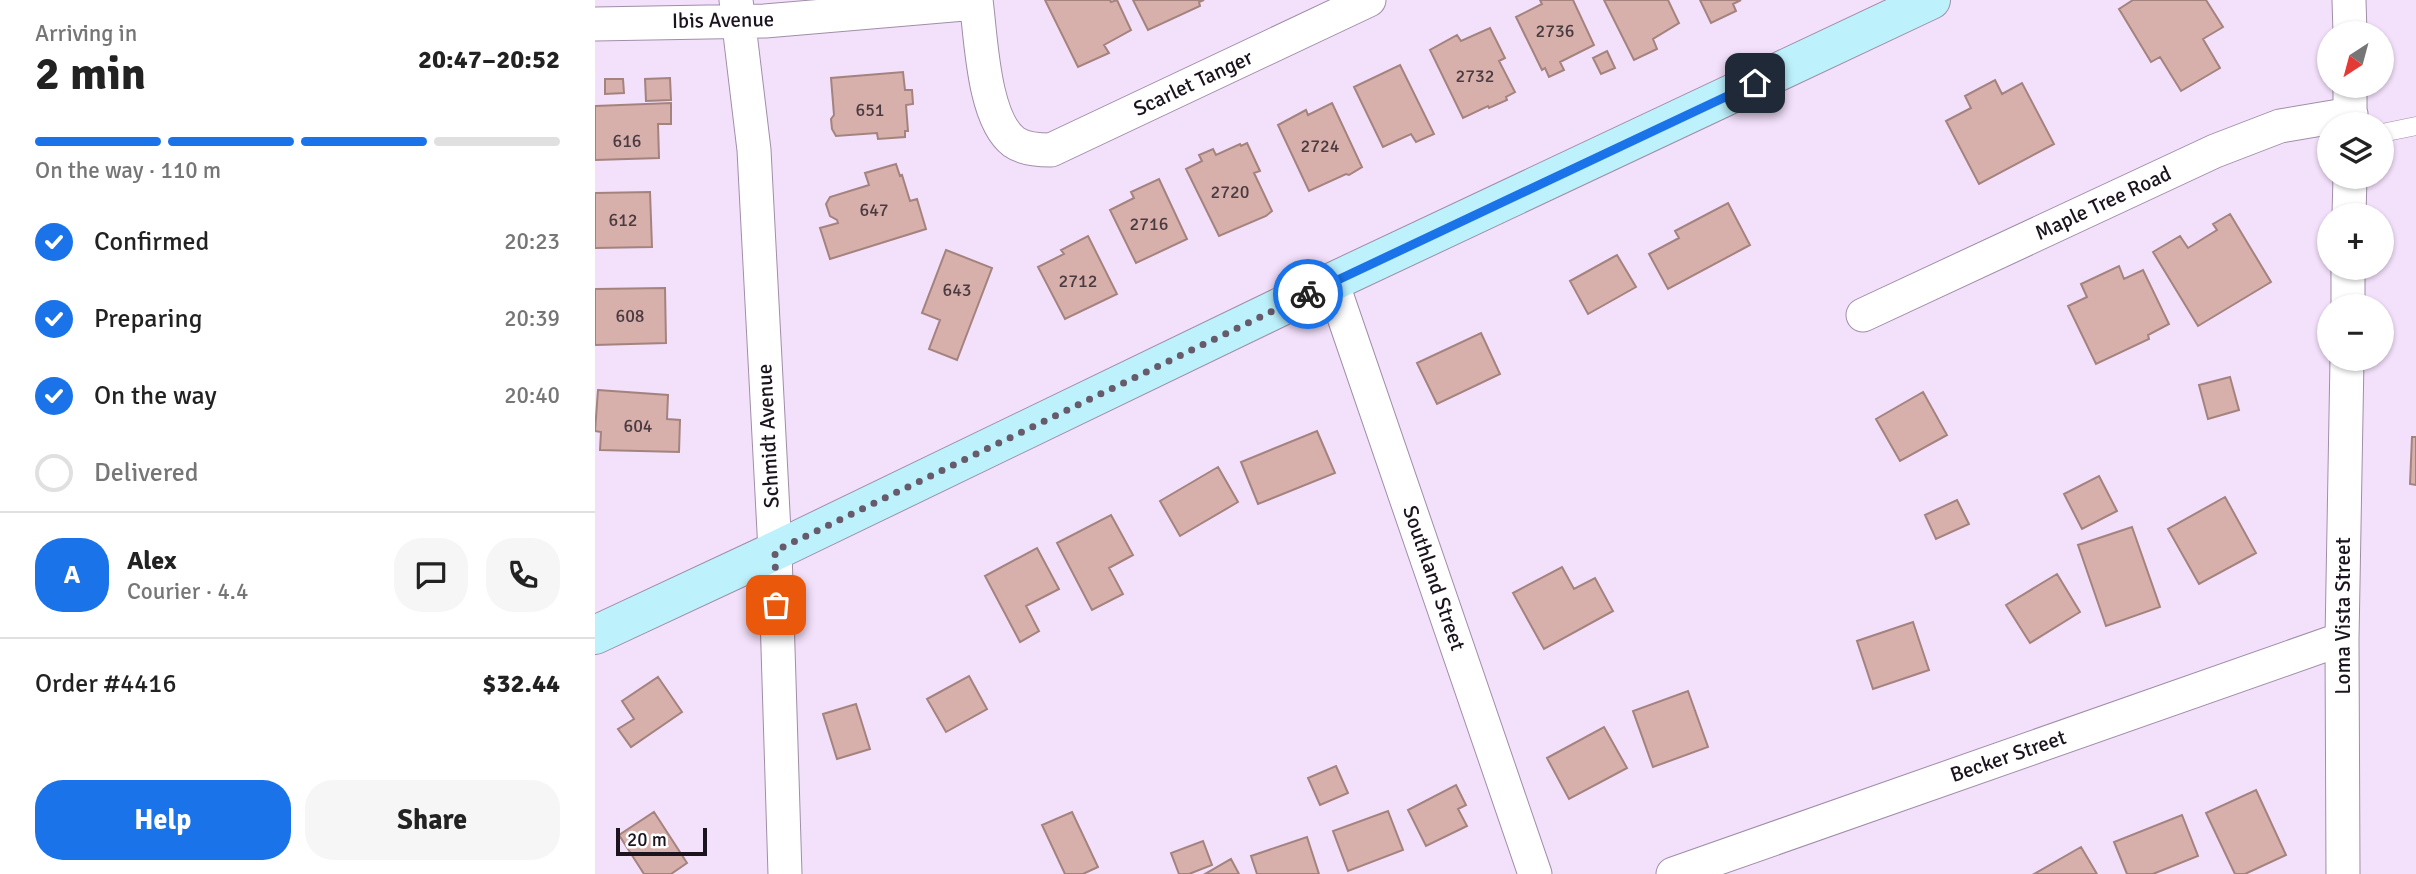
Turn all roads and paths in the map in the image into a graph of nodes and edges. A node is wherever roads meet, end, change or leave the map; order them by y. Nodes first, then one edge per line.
1 (1369, 0) edge
2 (1931, 0) edge
3 (2349, 0) edge
4 (976, 1) edge
5 (737, 10) edge
6 (2350, 21) edge
7 (595, 24) edge
8 (2350, 108) edge
9 (2416, 126) edge
10 (2394, 131) edge
11 (1332, 282) junction
12 (1863, 315) dead end
13 (2347, 371) edge
14 (775, 551) junction
15 (595, 635) edge
16 (2342, 639) junction
17 (785, 874) edge
18 (1535, 874) edge
19 (1673, 874) edge
20 (2343, 874) edge

1 - 4 street, Scarlet Tanger
2 - 11 street
3 - 6 street
4 - 5 street, Ibis Avenue
5 - 7 street, Ibis Avenue
5 - 14 street, Schmidt Avenue
8 - 12 street, Maple Tree Road
9 - 10 lane
11 - 14 street
11 - 18 street, Southland Street
13 - 16 street, Loma Vista Street
14 - 15 street
14 - 17 street, Schmidt Avenue
16 - 19 street, Becker Street
16 - 20 street, Loma Vista Street

